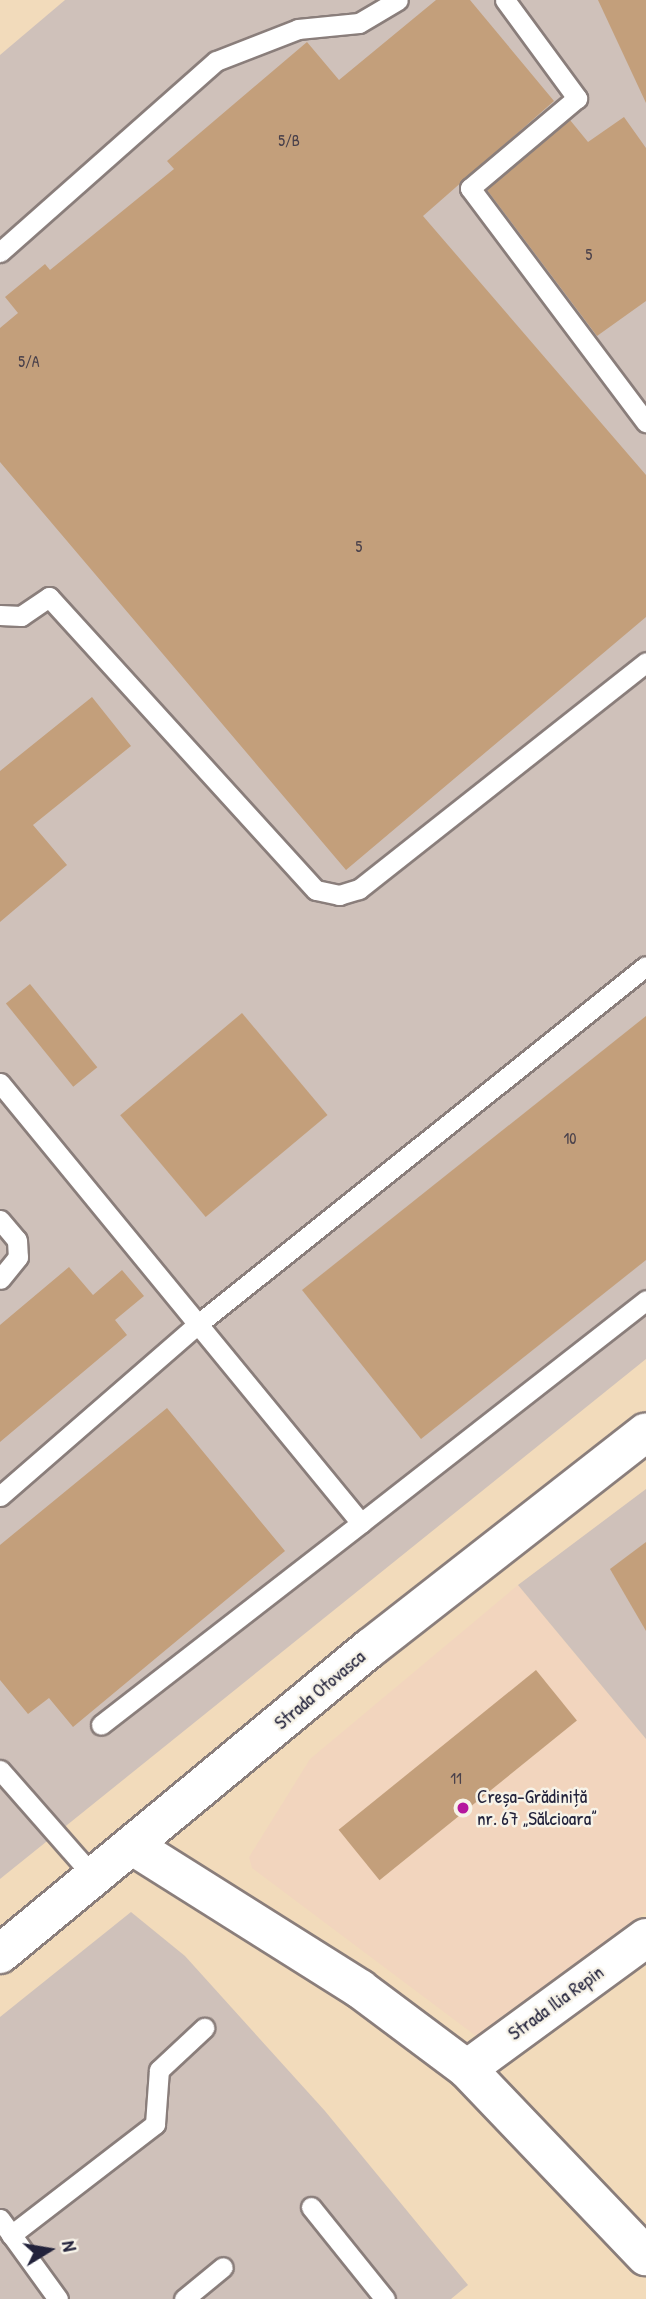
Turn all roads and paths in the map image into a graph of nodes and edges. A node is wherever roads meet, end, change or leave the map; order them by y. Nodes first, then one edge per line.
1 (398, 0) edge
2 (505, 0) edge
3 (0, 252) edge
4 (646, 422) edge
5 (0, 615) edge
6 (646, 662) edge
7 (646, 966) edge
8 (0, 1083) edge
9 (0, 1220) edge
10 (0, 1279) edge
11 (646, 1300) edge
12 (198, 1324) junction
13 (646, 1432) edge
14 (0, 1496) edge
15 (361, 1523) junction
16 (102, 1725) dead end
17 (0, 1770) edge
18 (133, 1846) junction
19 (94, 1877) junction
20 (646, 1938) edge
21 (0, 1954) edge
22 (204, 2028) dead end
23 (467, 2069) junction
24 (312, 2207) dead end
25 (6, 2227) edge
26 (646, 2256) edge
27 (223, 2267) dead end
28 (58, 2299) edge
29 (184, 2299) edge
30 (384, 2299) edge

1 - 3 lane
2 - 4 lane
5 - 6 lane
7 - 12 lane
8 - 12 lane
9 - 10 lane
11 - 15 lane
12 - 14 lane
12 - 15 lane
13 - 18 street, Strada Otovasca
15 - 16 lane
17 - 19 lane
18 - 19 street, Strada Otovasca
18 - 23 street
19 - 21 street, Strada Otovasca
20 - 23 street, Strada Ilia Repin
22 - 25 lane
23 - 26 street
24 - 30 lane
25 - 28 lane
27 - 29 lane

